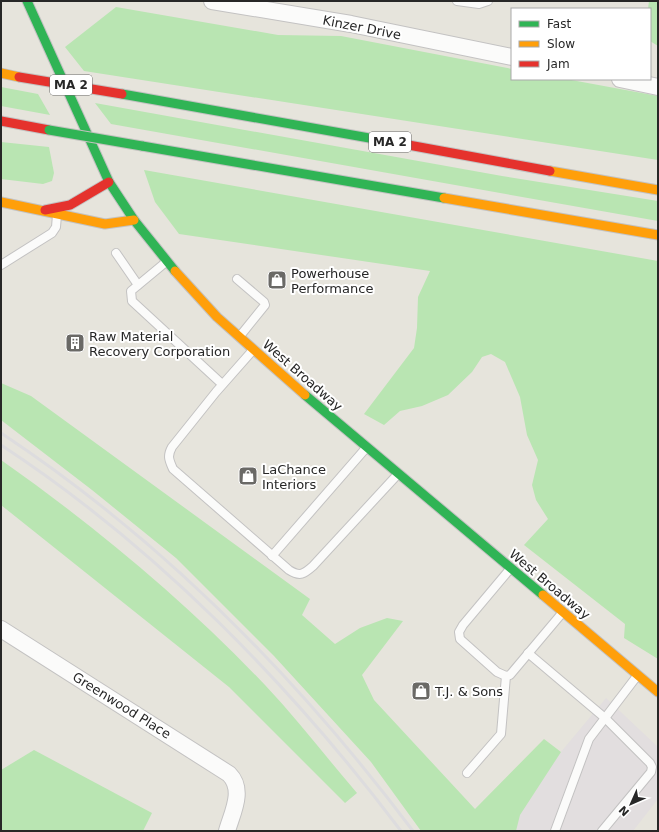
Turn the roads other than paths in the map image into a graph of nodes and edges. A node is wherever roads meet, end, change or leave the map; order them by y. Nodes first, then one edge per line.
1 (27, 1) edge
2 (212, 1) edge
3 (457, 1) edge
4 (488, 1) edge
5 (511, 57) edge
6 (1, 73) edge
7 (625, 80) edge
8 (658, 87) edge
9 (1, 122) edge
10 (109, 182) junction
11 (658, 190) edge
12 (1, 202) edge
13 (57, 211) junction
14 (134, 220) junction
15 (658, 234) edge
16 (116, 253) dead end
17 (167, 261) junction
18 (1, 265) edge
19 (237, 278) dead end
20 (138, 285) junction
21 (239, 337) junction
22 (253, 350) junction
23 (222, 384) junction
24 (367, 447) junction
25 (398, 474) junction
26 (272, 556) junction
27 (510, 568) junction
28 (563, 612) junction
29 (1, 629) edge
30 (528, 653) junction
31 (638, 675) junction
32 (506, 676) junction
33 (658, 692) edge
34 (604, 718) junction
35 (467, 773) dead end
36 (227, 831) edge
37 (555, 831) edge
38 (602, 831) edge

1 - 10 main road, West Broadway
2 - 5 street, Kinzer Drive
3 - 4 lane
6 - 11 main road, MA 2, bridge
7 - 8 street
9 - 15 main road, bridge
10 - 13 main road
10 - 14 main road, West Broadway
12 - 13 main road
13 - 14 main road
13 - 18 lane
14 - 17 main road, West Broadway
16 - 20 lane
17 - 20 lane
17 - 21 main road, West Broadway
19 - 21 lane
20 - 23 lane
21 - 22 main road, West Broadway
22 - 23 lane
22 - 24 main road, West Broadway
23 - 26 lane
24 - 25 main road, West Broadway
24 - 26 lane
25 - 26 lane
25 - 27 main road, West Broadway
27 - 28 main road, West Broadway
27 - 32 lane
28 - 30 lane
28 - 31 main road, West Broadway
29 - 36 street, Greenwood Place
30 - 32 lane
30 - 34 lane
31 - 33 main road, West Broadway
31 - 34 lane
32 - 35 lane
34 - 37 lane
34 - 38 lane

